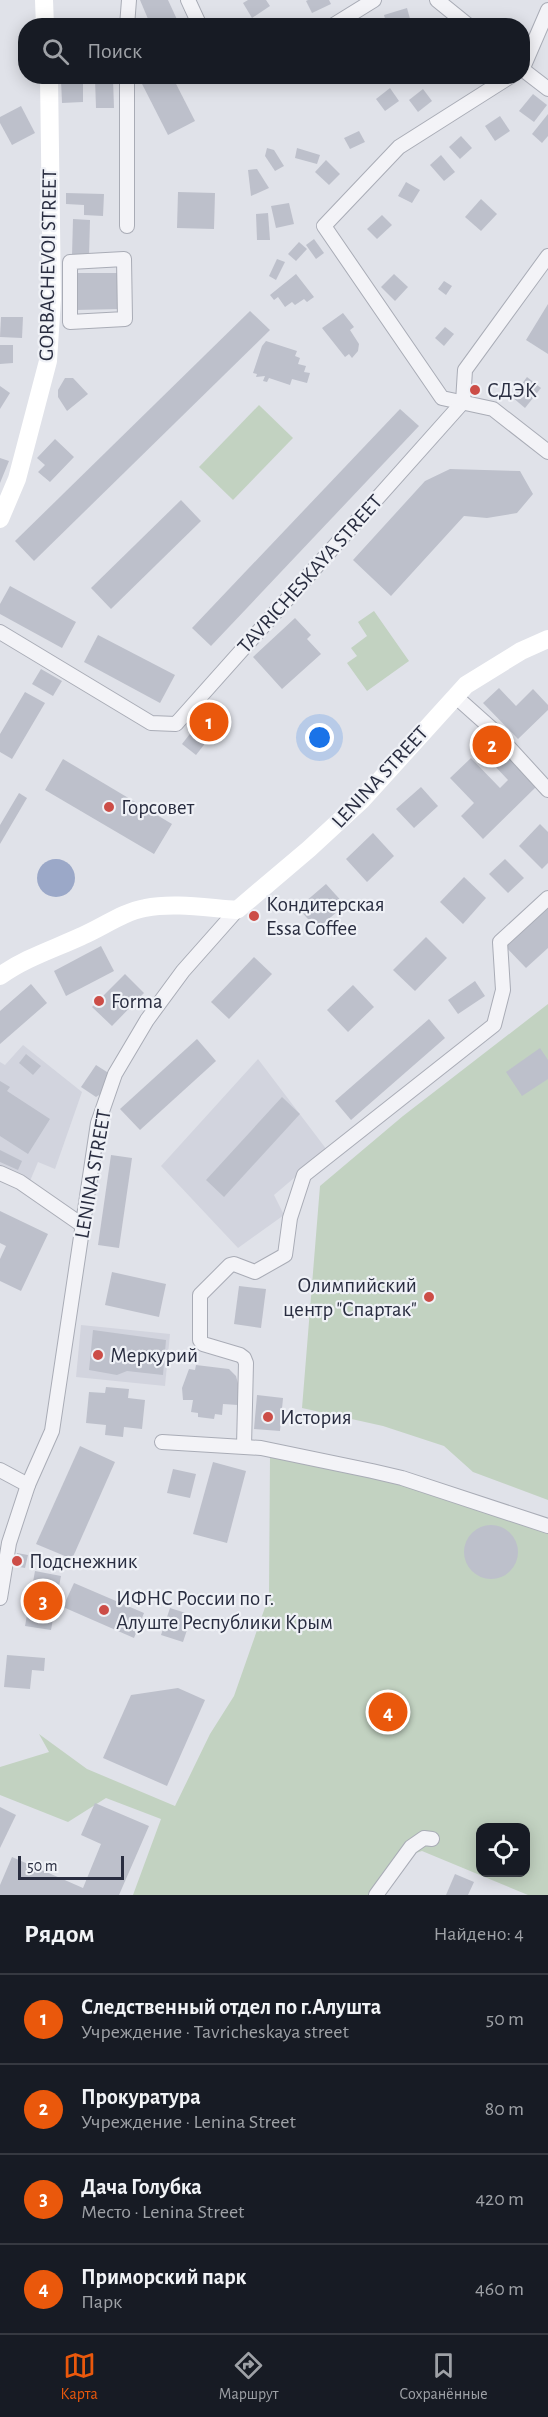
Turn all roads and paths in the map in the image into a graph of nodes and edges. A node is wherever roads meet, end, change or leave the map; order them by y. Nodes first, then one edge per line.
1 (44, 0) edge
2 (129, 0) edge
3 (188, 0) edge
4 (374, 0) edge
5 (437, 0) edge
6 (548, 10) edge
7 (45, 18) edge
8 (128, 18) edge
9 (196, 18) edge
10 (345, 18) edge
11 (458, 18) edge
12 (530, 52) edge
13 (530, 75) edge
14 (49, 84) edge
15 (127, 84) edge
16 (499, 84) edge
17 (548, 89) edge
18 (127, 226) dead end
19 (548, 256) edge
20 (70, 322) junction
21 (49, 345) junction
22 (463, 402) junction
23 (548, 453) edge
24 (0, 519) edge
25 (0, 632) edge
26 (548, 639) edge
27 (456, 696) junction
28 (548, 790) edge
29 (548, 898) edge
30 (237, 910) junction
31 (8, 964) edge
32 (0, 976) edge
33 (0, 1173) edge
34 (82, 1225) junction
35 (162, 1442) dead end
36 (244, 1446) junction
37 (0, 1470) edge
38 (28, 1485) junction
39 (548, 1526) edge
40 (0, 1598) edge
41 (432, 1839) dead end
42 (376, 1895) edge

1 - 7 main road
2 - 8 street
3 - 9 street
4 - 10 street
5 - 11 street
6 - 12 street
13 - 17 street
14 - 21 main road, GORBACHEVOI STREET
15 - 18 street
16 - 22 street
19 - 22 street
20 - 20 street
20 - 21 street
21 - 24 main road, GORBACHEVOI STREET
22 - 23 street
22 - 25 street, TAVRICHESKAYA STREET
26 - 27 main road, LENINA STREET
27 - 28 street
27 - 30 main road, LENINA STREET
29 - 36 street
30 - 31 main road
30 - 34 street, LENINA STREET
31 - 32 main road
33 - 34 street
34 - 38 street, LENINA STREET
35 - 36 street
36 - 39 street
37 - 38 street
38 - 40 street, LENINA STREET
41 - 42 street

